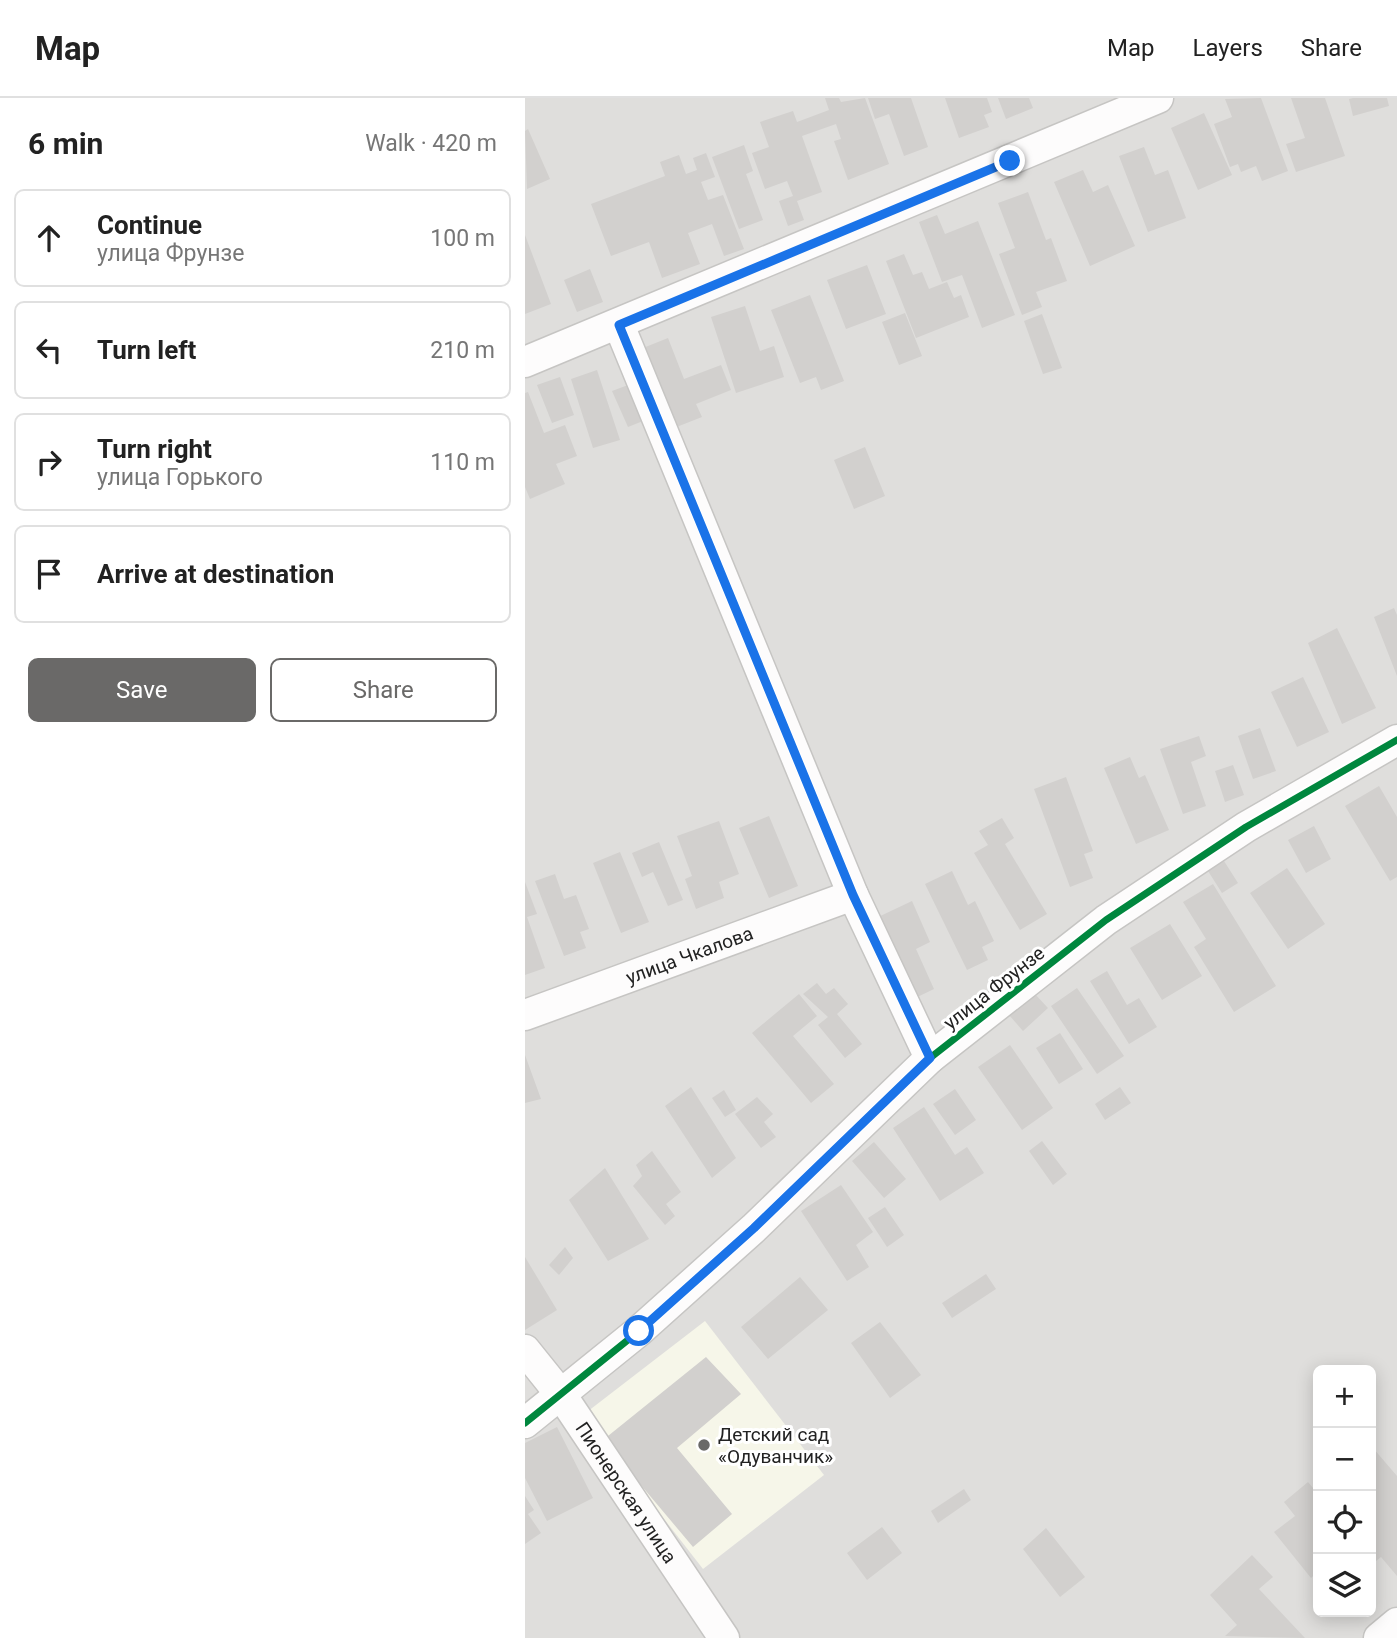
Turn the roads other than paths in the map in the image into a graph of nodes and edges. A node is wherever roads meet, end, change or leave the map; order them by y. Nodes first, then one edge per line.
1 (1158, 98) edge
2 (619, 325) junction
3 (525, 362) edge
4 (1397, 740) edge
5 (853, 895) junction
6 (525, 1016) edge
7 (930, 1058) junction
8 (525, 1350) edge
9 (562, 1396) junction
10 (525, 1423) edge
11 (1397, 1623) edge
12 (724, 1638) edge
13 (1379, 1638) edge

1 - 2 street
2 - 3 street
2 - 5 street
4 - 7 street, улица Фрунзе
5 - 6 street, улица Чкалова
5 - 7 street
7 - 9 street, улица Фрунзе
8 - 9 street, Пионерская улица
9 - 10 street, улица Фрунзе
9 - 12 street, Пионерская улица
11 - 13 street

